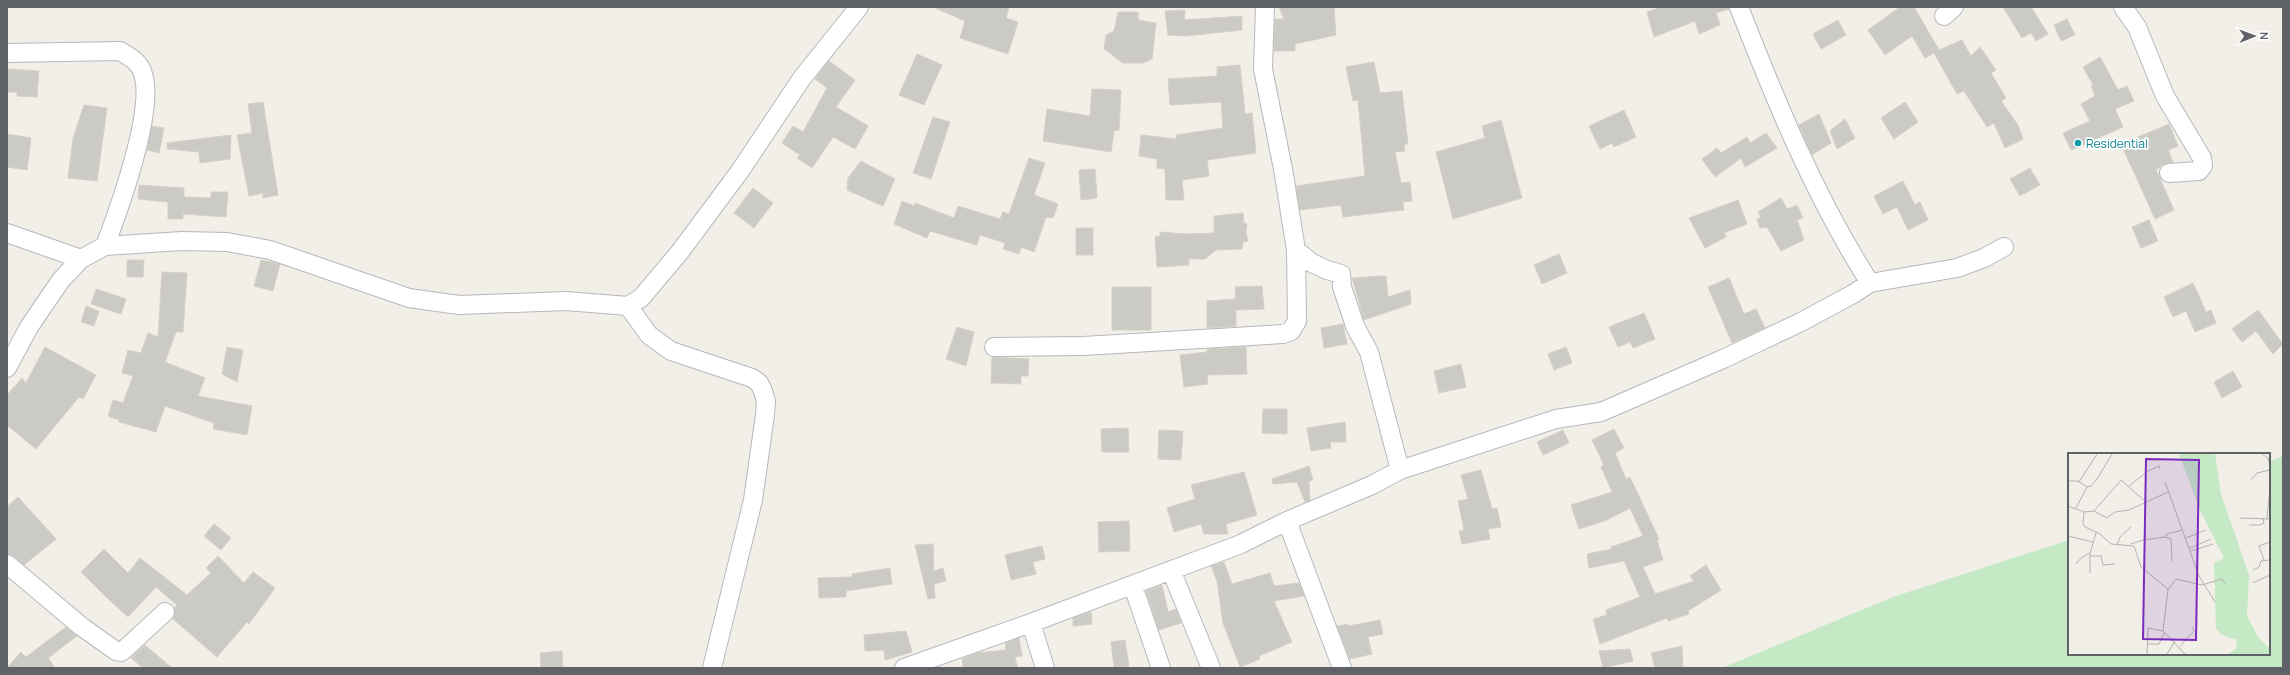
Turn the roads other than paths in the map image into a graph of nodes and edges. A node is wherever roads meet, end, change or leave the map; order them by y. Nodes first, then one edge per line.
1 (859, 7) edge
2 (1265, 7) edge
3 (1739, 7) edge
4 (2123, 7) edge
5 (7, 53) edge
6 (2169, 173) dead end
7 (7, 233) edge
8 (105, 246) junction
9 (2004, 247) dead end
10 (1296, 250) junction
11 (81, 259) junction
12 (1870, 283) junction
13 (628, 306) junction
14 (994, 347) dead end
15 (7, 368) edge
16 (1400, 470) junction
17 (1287, 521) junction
18 (7, 564) edge
19 (1171, 570) junction
20 (1133, 586) junction
21 (165, 612) dead end
22 (1031, 624) junction
23 (712, 668) edge
24 (904, 668) edge
25 (1045, 668) edge
26 (1161, 668) edge
27 (1211, 668) edge
28 (1342, 668) edge

1 - 13 street
2 - 10 street
3 - 12 street
4 - 6 street
5 - 8 street
7 - 11 street
8 - 11 street
8 - 13 street
9 - 12 street
10 - 14 street
10 - 16 street
11 - 15 street
12 - 16 street
13 - 23 street
16 - 17 street
17 - 19 street
17 - 28 street
18 - 21 street
19 - 20 street
19 - 27 street
20 - 22 street
20 - 26 street
22 - 24 street
22 - 25 street

